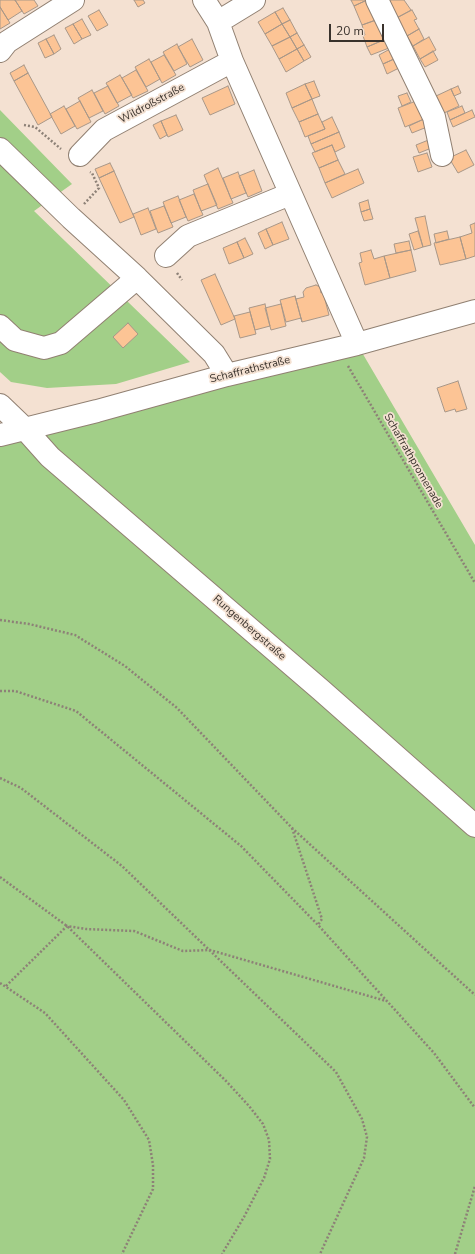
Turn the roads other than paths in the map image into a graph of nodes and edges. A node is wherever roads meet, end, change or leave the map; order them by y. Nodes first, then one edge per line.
1 (74, 0) edge
2 (204, 0) edge
3 (254, 0) edge
4 (377, 0) edge
5 (218, 22) junction
6 (0, 51) edge
7 (232, 61) junction
8 (0, 149) edge
9 (442, 156) dead end
10 (86, 164) road end
11 (290, 194) junction
12 (166, 256) dead end
13 (137, 278) junction
14 (475, 311) edge
15 (0, 326) edge
16 (347, 346) junction
17 (227, 375) junction
18 (0, 405) edge
19 (25, 429) junction
20 (0, 435) edge
21 (475, 826) edge

1 - 6 street
2 - 5 street
3 - 5 street
4 - 9 street
5 - 7 street
7 - 10 street, Wildroßstraße
7 - 11 street
8 - 13 street
11 - 12 street
11 - 16 street
13 - 15 street
13 - 17 street
14 - 16 street, Schaffrathstraße
16 - 17 street, Schaffrathstraße
17 - 19 street, Schaffrathstraße
18 - 19 street, Rungenbergstraße
19 - 20 street
19 - 21 street, Rungenbergstraße

